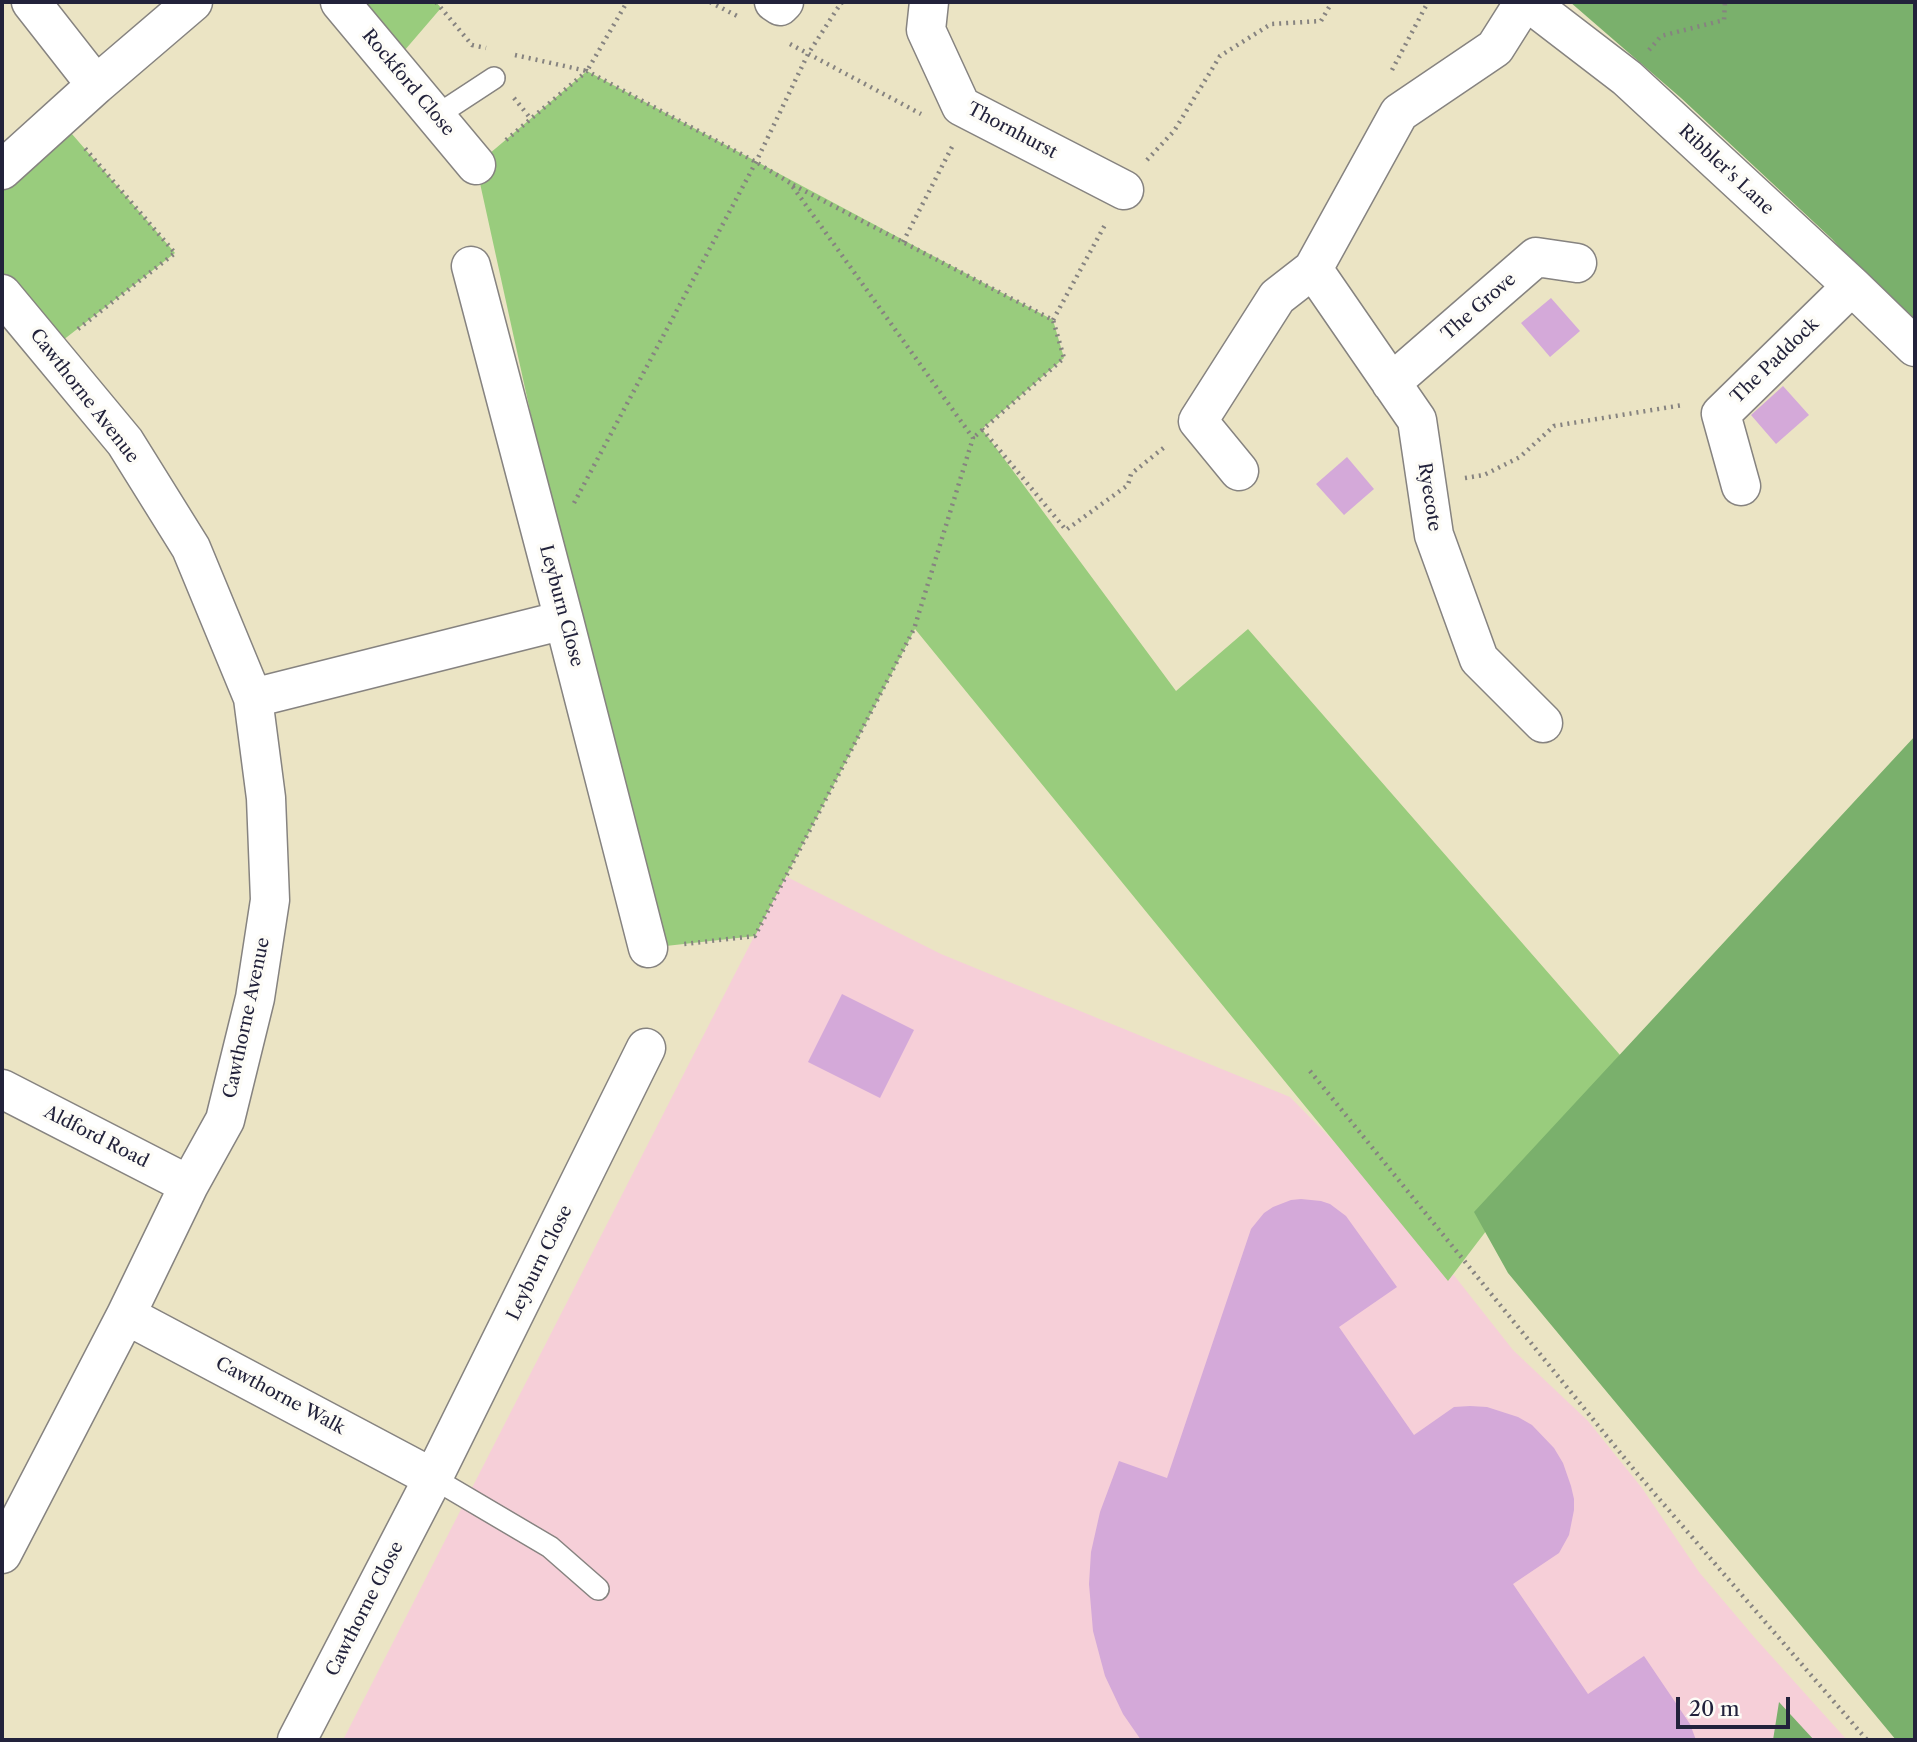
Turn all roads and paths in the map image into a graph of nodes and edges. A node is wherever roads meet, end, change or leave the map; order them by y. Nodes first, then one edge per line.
1 (31, 2) edge
2 (193, 2) edge
3 (340, 2) edge
4 (436, 2) edge
5 (626, 2) edge
6 (710, 2) edge
7 (784, 2) edge
8 (844, 2) edge
9 (929, 2) edge
10 (1332, 2) edge
11 (1526, 2) edge
12 (1725, 2) edge
13 (760, 12) edge
14 (783, 41) dead end
15 (498, 51) dead end
16 (510, 54) dead end
17 (808, 54) junction
18 (587, 71) junction
19 (494, 78) dead end
20 (1627, 78) junction
21 (96, 85) junction
22 (970, 110) junction
23 (436, 116) junction
24 (923, 116) dead end
25 (59, 118) junction
26 (756, 162) junction
27 (476, 165) joint
28 (2, 170) edge
29 (790, 183) junction
30 (1124, 190) junction
31 (903, 242) junction
32 (1577, 263) dead end
33 (471, 266) dead end
34 (1313, 269) junction
35 (1852, 286) junction
36 (2, 294) edge
37 (1053, 320) junction
38 (1915, 347) edge
39 (49, 351) junction
40 (1391, 383) junction
41 (1721, 414) junction
42 (1198, 421) junction
43 (982, 429) junction
44 (973, 438) junction
45 (1240, 471) dead end
46 (1426, 483) junction
47 (1741, 486) dead end
48 (547, 553) junction
49 (564, 620) junction
50 (253, 698) junction
51 (1543, 723) dead end
52 (648, 948) joint
53 (646, 1048) dead end
54 (1310, 1071) dead end
55 (2, 1089) edge
56 (189, 1185) junction
57 (127, 1315) junction
58 (433, 1478) junction
59 (2, 1554) edge
60 (598, 1588) dead end
61 (297, 1740) edge
62 (1867, 1740) edge

1 - 21 street
2 - 21 street
3 - 23 street, Rockford Close
4 - 15 path
5 - 18 path
6 - 13 path
7 - 13 street
8 - 17 path
9 - 22 street, Thornhurst
10 - 30 path
11 - 20 street, Ribbler's Lane
11 - 34 street
12 - 20 path
14 - 17 path
16 - 18 path
17 - 24 path
17 - 26 path
18 - 26 path
18 - 27 path
19 - 23 lane
20 - 35 street, Ribbler's Lane
21 - 25 street
22 - 30 street, Thornhurst
22 - 31 path
23 - 27 street, Rockford Close
25 - 28 street
25 - 39 path
26 - 29 path
26 - 48 path
29 - 31 path
29 - 44 path
30 - 37 path
31 - 37 path
32 - 40 street, The Grove
33 - 48 street, Leyburn Close
34 - 40 street, Ryecote
34 - 42 street
35 - 38 street, Ribbler's Lane
35 - 41 street, The Paddock
36 - 39 street, Cawthorne Avenue
37 - 43 path
39 - 50 street, Cawthorne Avenue
40 - 46 street, Ryecote
41 - 46 path
41 - 47 street, The Paddock
42 - 43 path
42 - 45 street
43 - 44 path
44 - 52 path
46 - 51 street, Ryecote
48 - 49 street, Leyburn Close
49 - 50 street
49 - 52 street, Leyburn Close
50 - 56 street, Cawthorne Avenue
53 - 58 street, Leyburn Close
54 - 62 path
55 - 56 street, Aldford Road
56 - 57 street, Cawthorne Avenue
57 - 58 street, Cawthorne Walk
57 - 59 street, Cawthorne Avenue
58 - 60 lane
58 - 61 street, Cawthorne Close

